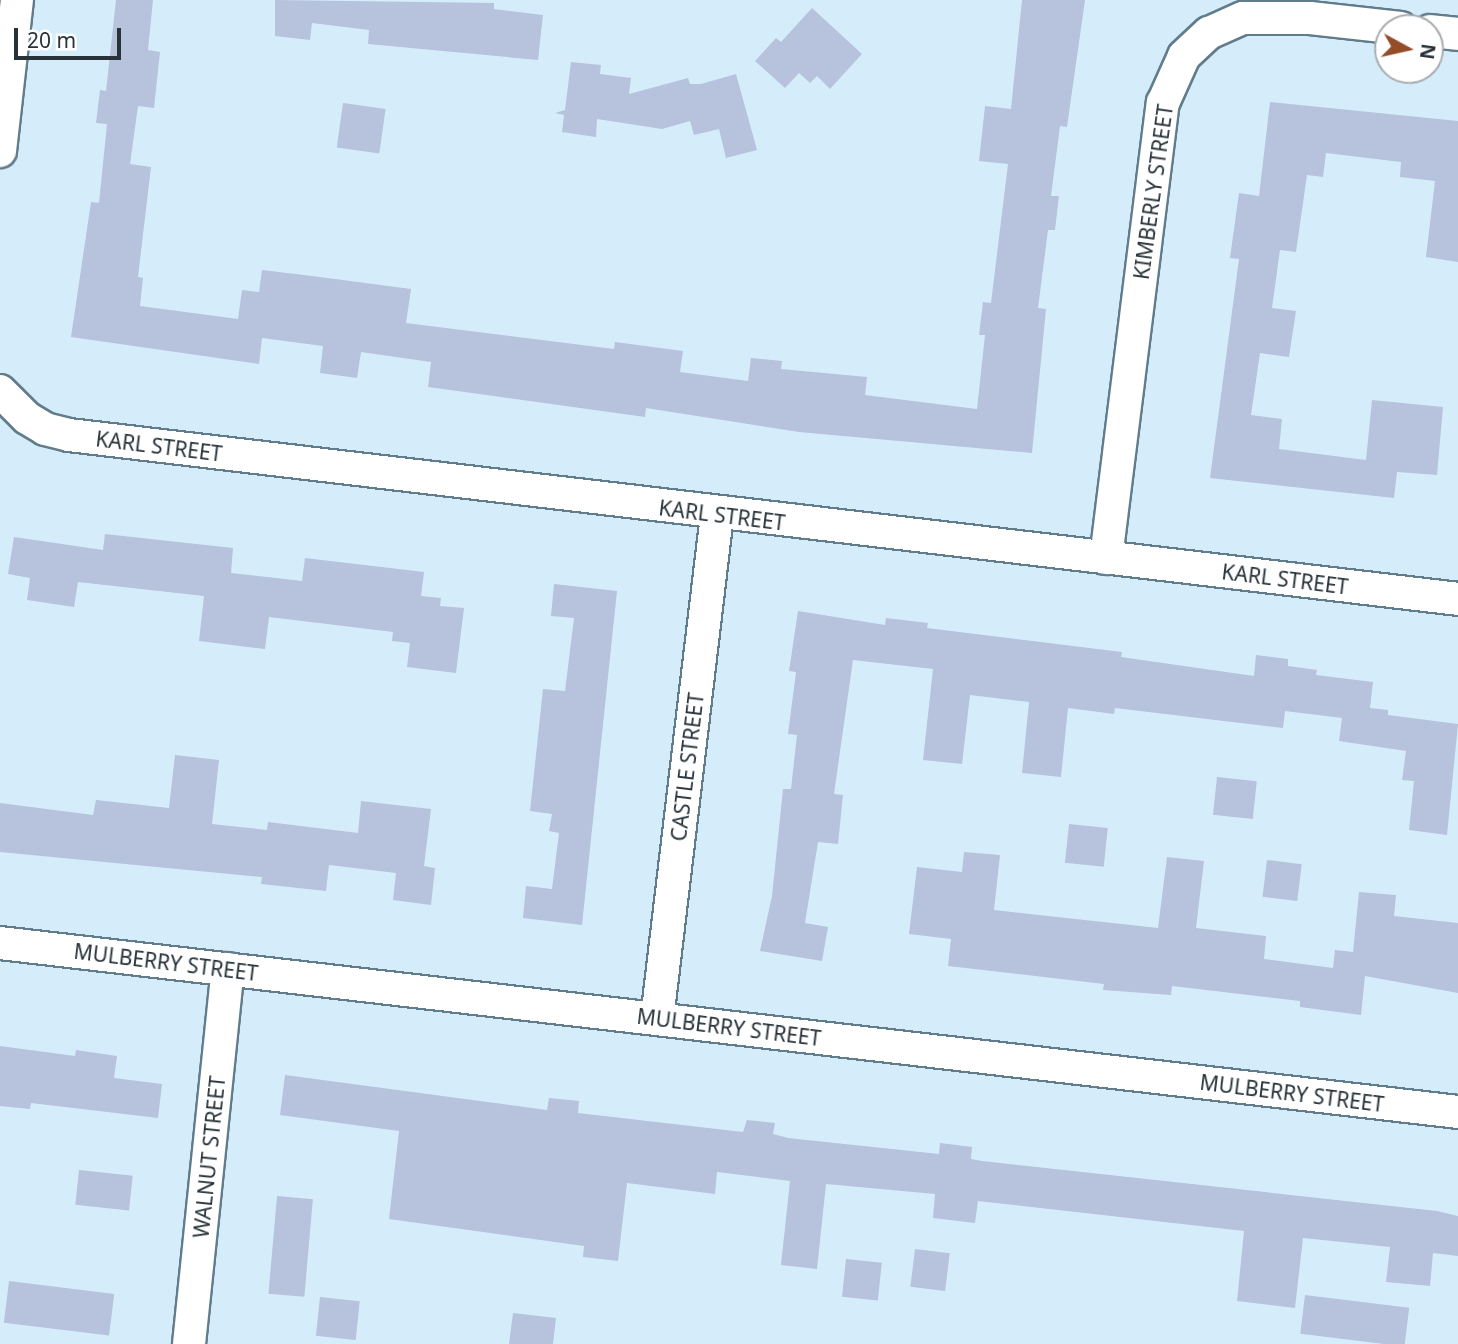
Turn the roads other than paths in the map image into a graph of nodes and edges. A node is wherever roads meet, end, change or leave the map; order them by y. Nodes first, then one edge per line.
1 (17, 0) edge
2 (1374, 25) edge
3 (0, 151) edge
4 (0, 391) edge
5 (717, 514) junction
6 (1106, 558) junction
7 (1458, 599) edge
8 (0, 943) edge
9 (228, 969) junction
10 (657, 1019) junction
11 (1458, 1112) edge
12 (189, 1344) edge

1 - 3 street
2 - 6 street, KIMBERLY STREET
4 - 5 street, KARL STREET
5 - 6 street, KARL STREET
5 - 10 street, CASTLE STREET
6 - 7 street, KARL STREET
8 - 9 street, MULBERRY STREET
9 - 10 street, MULBERRY STREET
9 - 12 street, WALNUT STREET
10 - 11 street, MULBERRY STREET

